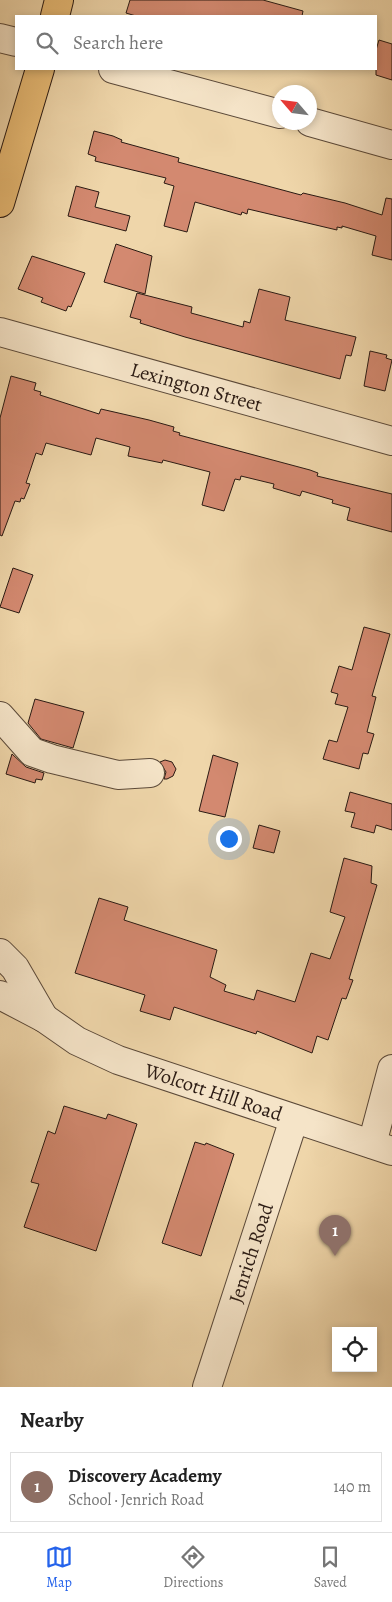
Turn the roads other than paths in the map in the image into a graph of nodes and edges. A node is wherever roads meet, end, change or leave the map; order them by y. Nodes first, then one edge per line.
1 (60, 0) edge
2 (55, 15) edge
3 (0, 38) edge
4 (15, 42) edge
5 (40, 70) edge
6 (117, 70) edge
7 (272, 112) edge
8 (317, 124) edge
9 (392, 145) edge
10 (0, 203) edge
11 (0, 332) edge
12 (392, 441) edge
13 (0, 716) edge
14 (150, 773) dead end
15 (0, 953) edge
16 (0, 995) edge
17 (44, 1018) junction
18 (392, 1069) edge
19 (294, 1119) junction
20 (382, 1147) edge
21 (207, 1387) edge

1 - 2 main road
3 - 4 street
5 - 10 main road
6 - 7 street
8 - 9 street
11 - 12 street, Lexington Street
13 - 14 street
15 - 17 street, Wolcott Hill Road
16 - 17 street, Wolcott Hill Road
17 - 19 street, Wolcott Hill Road
18 - 20 street
19 - 20 street, Wolcott Hill Road
19 - 21 street, Jenrich Road

